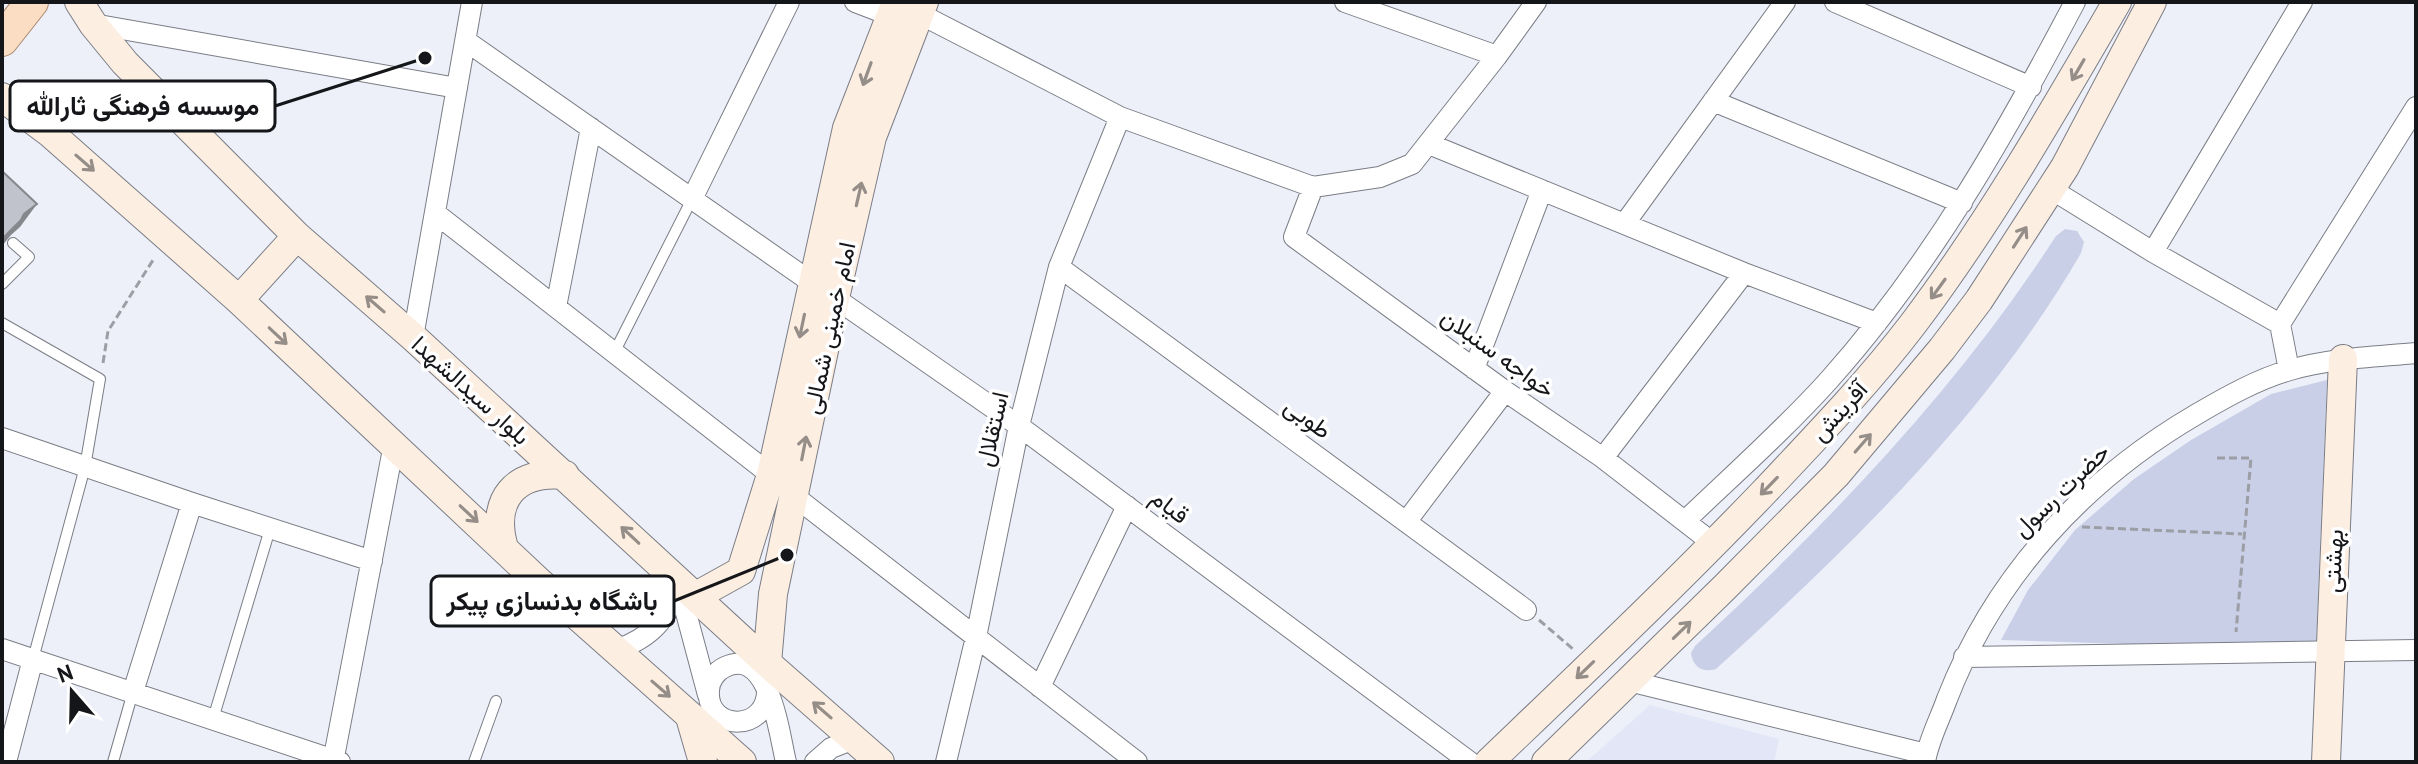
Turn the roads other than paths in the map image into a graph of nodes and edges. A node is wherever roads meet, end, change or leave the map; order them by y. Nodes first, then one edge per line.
1 (32, 2) edge
2 (472, 2) edge
3 (789, 2) edge
4 (855, 2) edge
5 (1345, 2) edge
6 (1536, 2) edge
7 (1785, 2) edge
8 (1835, 2) edge
9 (2075, 2) edge
10 (2117, 2) edge
11 (2152, 2) edge
12 (2302, 2) edge
13 (907, 8) edge
14 (86, 13) edge
15 (2, 40) edge
16 (466, 41) junction
17 (1497, 56) junction
18 (2031, 87) junction
19 (457, 88) junction
20 (2, 97) edge
21 (1713, 101) junction
22 (2416, 107) edge
23 (2, 113) edge
24 (1120, 117) junction
25 (591, 128) junction
26 (59, 141) junction
27 (1429, 144) junction
28 (1313, 187) junction
29 (2051, 189) junction
30 (1542, 190) junction
31 (692, 199) junction
32 (1962, 203) junction
33 (435, 213) junction
34 (1625, 223) junction
35 (297, 236) junction
36 (13, 243) edge
37 (2153, 252) junction
38 (1059, 267) junction
39 (1744, 273) junction
40 (2, 284) edge
41 (823, 290) junction
42 (239, 300) junction
43 (556, 307) junction
44 (2, 323) edge
45 (1877, 323) junction
46 (2280, 324) junction
47 (413, 337) junction
48 (615, 351) junction
49 (2416, 353) edge
50 (2343, 359) junction
51 (1474, 369) junction
52 (2289, 370) junction
53 (1505, 391) junction
54 (1019, 426) junction
55 (2, 438) edge
56 (394, 444) junction
57 (1603, 458) junction
58 (85, 467) junction
59 (565, 475) junction
60 (771, 475) junction
61 (794, 496) junction
62 (192, 503) junction
63 (1127, 506) junction
64 (1686, 520) junction
65 (1406, 522) junction
66 (270, 529) junction
67 (1714, 544) junction
68 (504, 548) junction
69 (372, 561) junction
70 (741, 571) junction
71 (686, 587) junction
72 (773, 594) junction
73 (1526, 610) road end
74 (976, 637) junction
75 (2, 649) edge
76 (616, 650) junction
77 (2416, 650) edge
78 (2329, 653) junction
79 (1964, 657) junction
80 (33, 659) junction
81 (767, 675) junction
82 (1629, 681) junction
83 (1040, 687) junction
84 (133, 692) junction
85 (496, 701) dead end
86 (698, 704) junction
87 (213, 719) junction
88 (8, 732) edge
89 (854, 739) junction
90 (299, 755) edge
91 (1926, 758) edge
92 (1551, 759) edge
93 (336, 761) edge
94 (6, 762) edge
95 (113, 762) edge
96 (474, 762) edge
97 (703, 762) edge
98 (742, 762) edge
99 (786, 762) edge
100 (815, 762) edge
101 (880, 762) edge
102 (946, 762) edge
103 (1137, 762) edge
104 (1470, 762) edge
105 (1489, 762) edge
106 (2326, 762) edge

1 - 15 main road
2 - 16 street
3 - 31 street
4 - 13 street
5 - 17 street
6 - 17 street
7 - 21 street
8 - 18 street
9 - 18 street
10 -> 67 main road, آفرینش
11 - 29 main road, آفرینش
12 - 37 street
13 - 24 street
13 - 41 main road, امام خمینی شمالی
14 - 19 street
14 - 35 main road, بلوار سیدالشهدا
16 - 19 street
16 - 25 street, قیام
17 - 27 street
18 - 32 street
19 - 33 street
20 - 26 main road
21 - 32 street
21 - 34 street
22 - 46 street
23 - 26 lane
24 - 28 street
24 - 38 street, استقلال
25 - 31 street, قیام
25 - 43 street
26 -> 42 main road
27 - 28 street
27 - 30 street
28 - 51 street, خواجه سنبلان
29 - 37 street
82 -> 29 main road, آفرینش
30 - 34 street
30 - 51 street
31 - 41 street, قیام
31 - 48 lane
32 - 45 street
33 - 43 street
33 - 47 street
34 - 39 street
35 - 42 main road
47 -> 35 main road, بلوار سیدالشهدا
36 - 40 lane
37 - 46 street
38 - 54 street, استقلال
38 - 65 street, طوبی
39 - 45 street
39 - 57 street
41 - 54 street, قیام
41 -> 60 main road, امام خمینی شمالی
61 -> 41 main road, امام خمینی شمالی
42 -> 56 main road
43 - 48 street
44 - 58 lane
45 - 64 street
46 - 52 street
47 - 59 main road, بلوار سیدالشهدا
48 - 60 street
49 - 50 street, حضرت رسول
50 - 52 street, حضرت رسول
50 - 78 main road, بهشتی
51 - 53 street, خواجه سنبلان
52 - 79 street, حضرت رسول
53 - 57 street, خواجه سنبلان
53 - 65 street
54 - 63 street, قیام
54 - 74 street, استقلال
55 - 58 street
56 -> 68 main road
56 - 69 street
57 - 64 street, خواجه سنبلان
58 - 62 street
58 - 80 lane
59 - 68 main road
71 -> 59 main road, بلوار سیدالشهدا
60 - 70 main road, امام خمینی شمالی
61 - 72 main road, امام خمینی شمالی
61 - 74 street
62 - 66 street
62 - 84 street
63 - 83 street
63 - 104 street, قیام
64 - 67 street, خواجه سنبلان
65 - 73 street, طوبی
66 - 69 street
66 - 87 lane
67 -> 105 main road, آفرینش
68 - 76 main road
69 - 93 street
70 - 71 main road
70 - 72 main road
71 - 76 street
71 - 81 main road, بلوار سیدالشهدا
71 - 86 street
72 - 81 main road, امام خمینی شمالی
74 - 83 street
74 - 102 street, استقلال
75 - 80 street
76 -> 86 main road
77 - 78 street
78 - 79 street
78 - 106 main road, بهشتی
79 - 91 street, حضرت رسول
80 - 84 street
80 - 88 street
81 - 86 street
81 - 86 street
89 -> 81 main road, بلوار سیدالشهدا
81 - 99 street
82 - 91 street
82 - 92 main road, آفرینش
83 - 103 street
84 - 87 street
84 - 95 lane
85 - 96 lane
86 - 97 main road
86 - 98 main road
87 - 90 street
88 - 94 street
89 - 100 street
89 - 101 main road, بلوار سیدالشهدا
90 - 93 street

